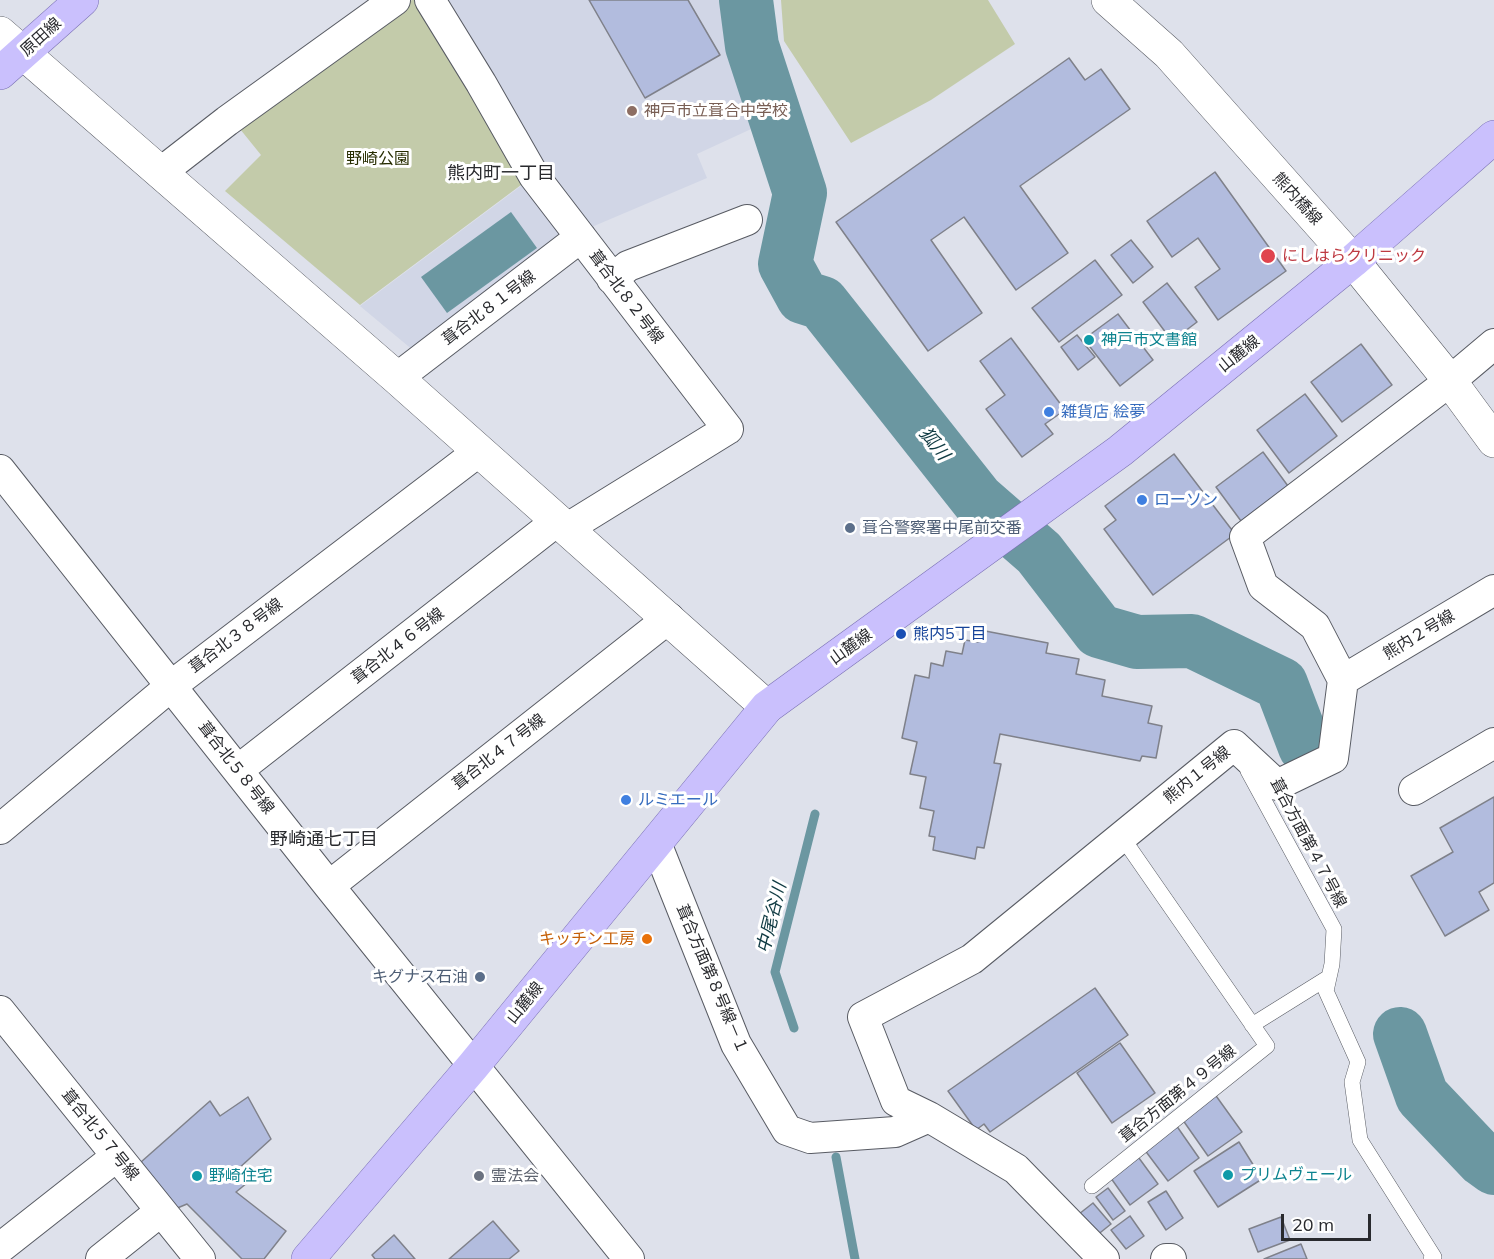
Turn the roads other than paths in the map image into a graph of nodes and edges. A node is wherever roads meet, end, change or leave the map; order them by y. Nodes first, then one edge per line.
1 (82, 0) edge
2 (395, 0) edge
3 (430, 0) edge
4 (1108, 0) edge
5 (8, 53) edge
6 (1494, 136) edge
7 (160, 173) junction
8 (747, 220) dead end
9 (581, 237) junction
10 (1353, 261) junction
11 (612, 279) junction
12 (1494, 344) edge
13 (396, 378) junction
14 (1450, 381) junction
15 (1494, 441) edge
16 (478, 452) junction
17 (2, 477) edge
18 (562, 525) junction
19 (1494, 590) edge
20 (669, 618) junction
21 (1343, 680) junction
22 (171, 686) junction
23 (767, 707) junction
24 (1494, 743) edge
25 (1234, 745) junction
26 (238, 770) junction
27 (1414, 790) dead end
28 (0, 829) edge
29 (1122, 837) junction
30 (656, 843) junction
31 (329, 886) junction
32 (1329, 977) junction
33 (0, 1011) edge
34 (1252, 1025) junction
35 (473, 1066) junction
36 (928, 1117) junction
37 (117, 1156) junction
38 (1092, 1186) dead end
39 (161, 1211) junction
40 (0, 1248) edge
41 (1433, 1258) edge
42 (101, 1259) edge
43 (200, 1259) edge
44 (308, 1259) edge
45 (629, 1259) edge
46 (1104, 1259) edge
47 (1166, 1259) edge
48 (1171, 1259) edge

1 - 5 main road, 原田線
2 - 7 street
3 - 9 street, 葺合北８２号線
4 - 10 street, 熊内橋線
5 - 7 street
6 - 10 main road, 山麓線
7 - 13 street
8 - 11 street
9 - 11 street, 葺合北８２号線
9 - 13 street, 葺合北８１号線
10 - 14 street, 熊内橋線
10 - 23 main road, 山麓線
11 - 18 street, 葺合北８２号線
12 - 14 street
13 - 16 street
14 - 15 street, 熊内橋線
14 - 21 street
16 - 18 street
16 - 22 street, 葺合北３８号線
17 - 22 street, 葺合北５８号線
18 - 20 street
18 - 26 street, 葺合北４６号線
19 - 21 street, 熊内２号線
20 - 23 street
20 - 31 street, 葺合北４７号線
21 - 25 street, 熊内１号線
22 - 26 street, 葺合北５８号線
22 - 28 street, 葺合北３８号線
23 - 30 main road, 山麓線
24 - 27 street
25 - 29 street, 熊内１号線
25 - 32 lane, 葺合方面第４７号線
26 - 31 street, 葺合北５８号線
29 - 34 lane, 葺合方面第４９号線
29 - 36 street, 熊内１号線
30 - 35 main road, 山麓線
30 - 36 street, 葺合方面第８号線－１
31 - 35 street, 葺合北５８号線
32 - 34 lane
32 - 41 lane, 葺合方面第４７号線
33 - 37 street, 葺合北５７号線
34 - 38 lane, 葺合方面第４９号線
35 - 44 main road, 山麓線
35 - 45 street, 葺合北５８号線
36 - 46 street
37 - 39 street, 葺合北５７号線
37 - 40 street
39 - 42 street
39 - 43 street, 葺合北５７号線
47 - 48 street

